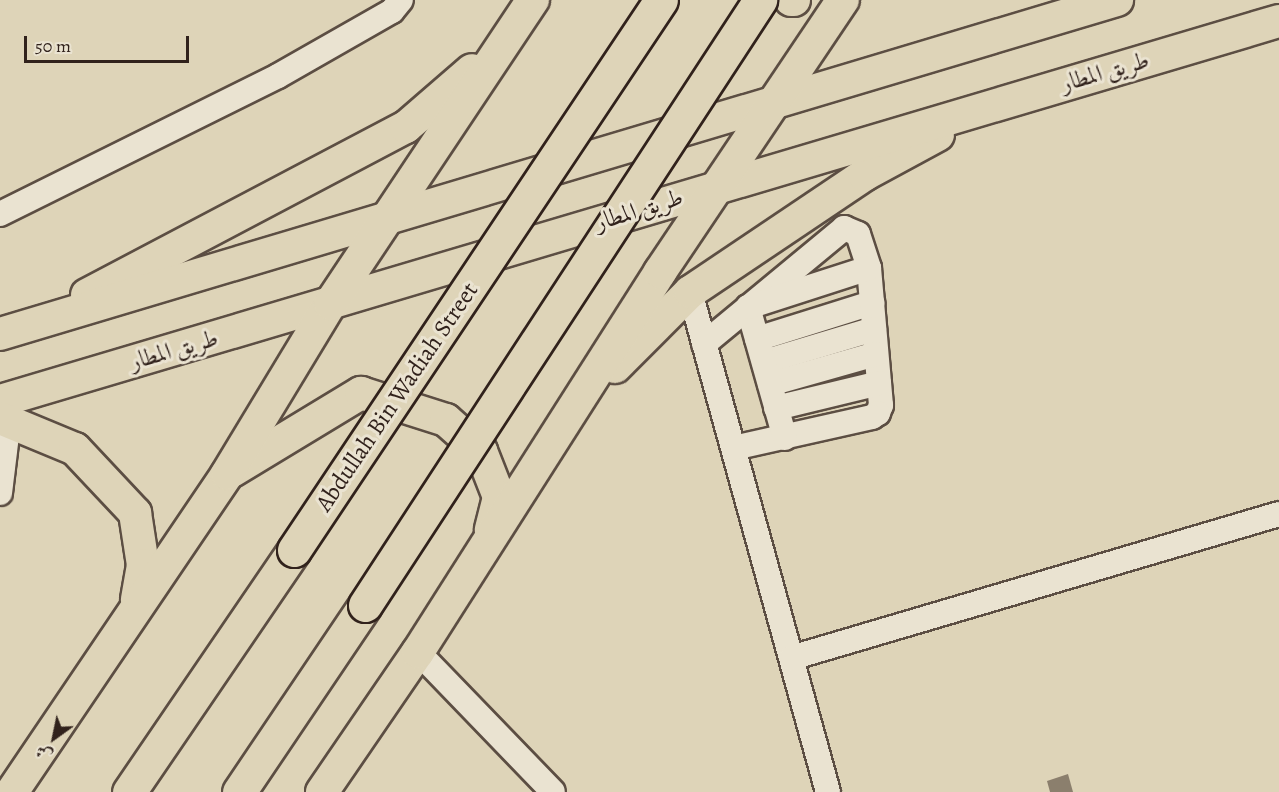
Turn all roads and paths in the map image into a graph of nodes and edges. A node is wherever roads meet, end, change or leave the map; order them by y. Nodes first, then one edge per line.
1 (401, 0) edge
2 (533, 0) edge
3 (661, 0) edge
4 (760, 0) edge
5 (843, 0) edge
6 (1118, 0) edge
7 (1279, 21) edge
8 (504, 41) junction
9 (777, 99) junction
10 (992, 105) junction
11 (717, 187) junction
12 (0, 214) edge
13 (384, 222) junction
14 (869, 268) junction
15 (690, 292) junction
16 (872, 303) junction
17 (330, 304) junction
18 (748, 306) junction
19 (874, 329) junction
20 (13, 330) edge
21 (704, 344) junction
22 (876, 354) junction
23 (764, 362) junction
24 (879, 383) junction
25 (574, 408) junction
26 (776, 408) junction
27 (3, 413) edge
28 (785, 438) junction
29 (733, 448) junction
30 (227, 474) junction
31 (0, 493) edge
32 (1279, 514) edge
33 (487, 543) junction
34 (135, 608) junction
35 (418, 652) junction
36 (791, 658) junction
37 (12, 792) edge
38 (129, 792) edge
39 (239, 792) edge
40 (322, 792) edge
41 (553, 792) edge
42 (828, 792) edge

1 - 12 street
2 - 8 main road
3 - 38 highway, Abdullah Bin Wadiah Street, bridge
4 - 39 highway, bridge
5 - 9 main road
6 - 9 main road
7 - 10 main road, طريق المطار
8 - 13 main road
8 - 20 main road
9 - 11 main road
9 - 13 main road
10 - 11 main road, طريق المطار
10 - 15 main road
11 - 17 main road, طريق المطار
11 - 25 main road
13 - 17 main road
13 - 20 main road
14 - 16 street
14 - 18 street
14 - 18 street
15 - 21 street
15 - 25 main road
16 - 19 street
16 - 23 street
17 - 27 main road, طريق المطار
17 - 30 main road
18 - 21 street
18 - 23 street
19 - 22 street
19 - 23 street
21 - 29 street
22 - 23 street
22 - 24 street
23 - 26 street
24 - 26 street
24 - 28 street
25 - 33 main road
26 - 28 street
27 - 31 street
27 - 34 main road
28 - 29 street
29 - 36 street
30 - 33 main road
30 - 34 main road
32 - 36 street
33 - 35 main road
34 - 37 main road
35 - 40 main road
35 - 41 street
36 - 42 street

